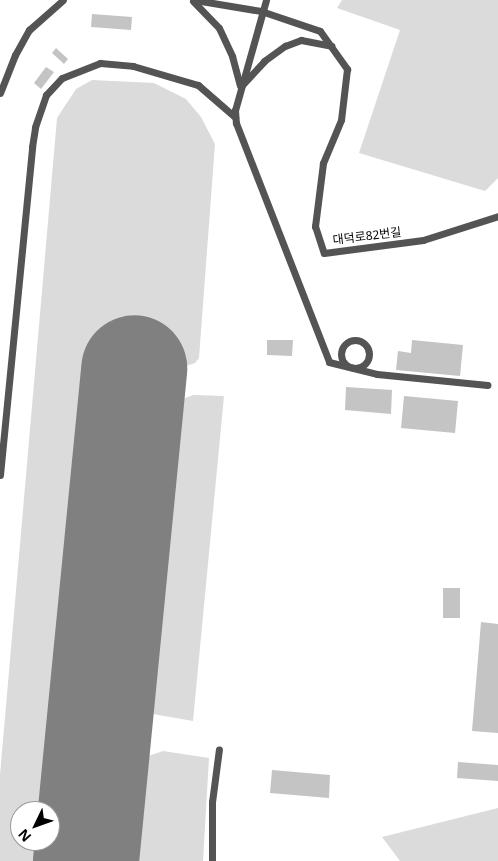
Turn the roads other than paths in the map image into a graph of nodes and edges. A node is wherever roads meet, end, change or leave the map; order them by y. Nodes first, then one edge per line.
1 (62, 0) edge
2 (191, 0) edge
3 (195, 0) edge
4 (266, 0) edge
5 (260, 11) junction
6 (333, 46) junction
7 (240, 87) junction
8 (0, 93) edge
9 (236, 117) junction
10 (498, 217) edge
11 (350, 367) junction
12 (488, 385) dead end
13 (0, 475) edge
14 (219, 749) dead end
15 (212, 861) edge

1 - 8 lane
2 - 7 lane
3 - 5 lane, 대덕로82번길
4 - 5 lane
5 - 6 lane, 대덕로82번길
5 - 7 lane
6 - 7 lane
6 - 10 lane, 대덕로82번길
7 - 9 lane
9 - 11 lane
9 - 13 lane
11 - 11 lane
11 - 12 lane
14 - 15 lane

